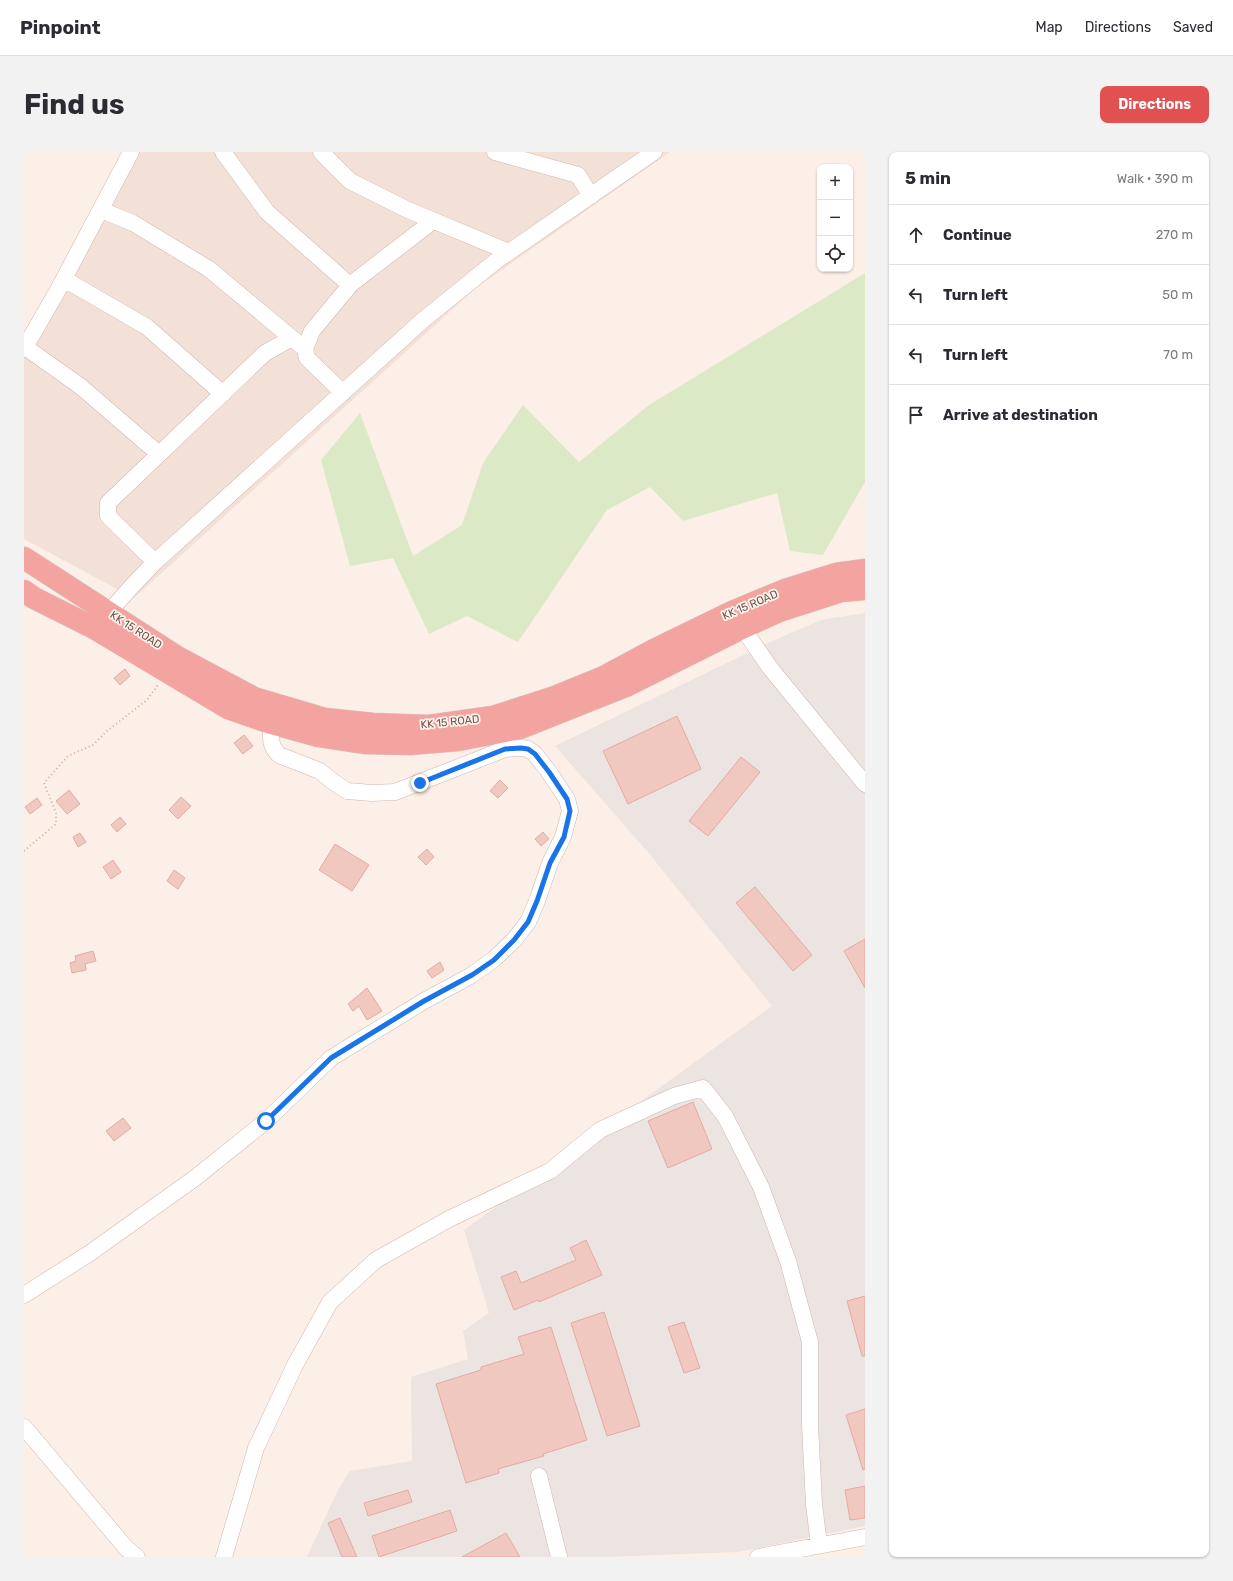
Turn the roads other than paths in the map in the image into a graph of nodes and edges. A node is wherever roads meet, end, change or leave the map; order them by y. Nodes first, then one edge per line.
1 (131, 152) edge
2 (223, 152) edge
3 (321, 152) edge
4 (495, 152) edge
5 (654, 152) edge
6 (591, 196) junction
7 (101, 210) junction
8 (433, 221) junction
9 (509, 252) junction
10 (64, 279) junction
11 (343, 279) dead end
12 (292, 338) junction
13 (25, 348) edge
14 (305, 349) junction
15 (343, 393) junction
16 (223, 394) junction
17 (159, 454) junction
18 (24, 558) edge
19 (155, 562) junction
20 (865, 570) edge
21 (865, 590) edge
22 (24, 591) edge
23 (109, 612) junction
24 (737, 620) junction
25 (271, 723) junction
26 (865, 784) edge
27 (24, 1295) edge
28 (24, 1427) edge
29 (539, 1476) dead end
30 (865, 1537) edge
31 (819, 1545) junction
32 (137, 1557) edge
33 (224, 1557) edge
34 (559, 1557) edge
35 (758, 1557) edge

1 - 7 street
2 - 11 street
3 - 8 street
4 - 6 street
5 - 6 street
6 - 9 street
7 - 10 street
7 - 12 street
8 - 9 street
8 - 14 street
9 - 15 street
10 - 13 street
10 - 16 street
12 - 14 street
12 - 16 street
13 - 17 street
14 - 15 street
15 - 19 street
16 - 17 street
17 - 19 street
18 - 23 highway, KK 15 ROAD
19 - 23 street
20 - 24 highway, KK 15 ROAD
21 - 24 highway, KK 15 ROAD
22 - 25 highway, KK 15 ROAD
23 - 24 highway, KK 15 ROAD
24 - 25 highway, KK 15 ROAD
24 - 26 street
25 - 27 street
28 - 32 street
29 - 34 street
30 - 31 street
31 - 33 street
31 - 35 street

